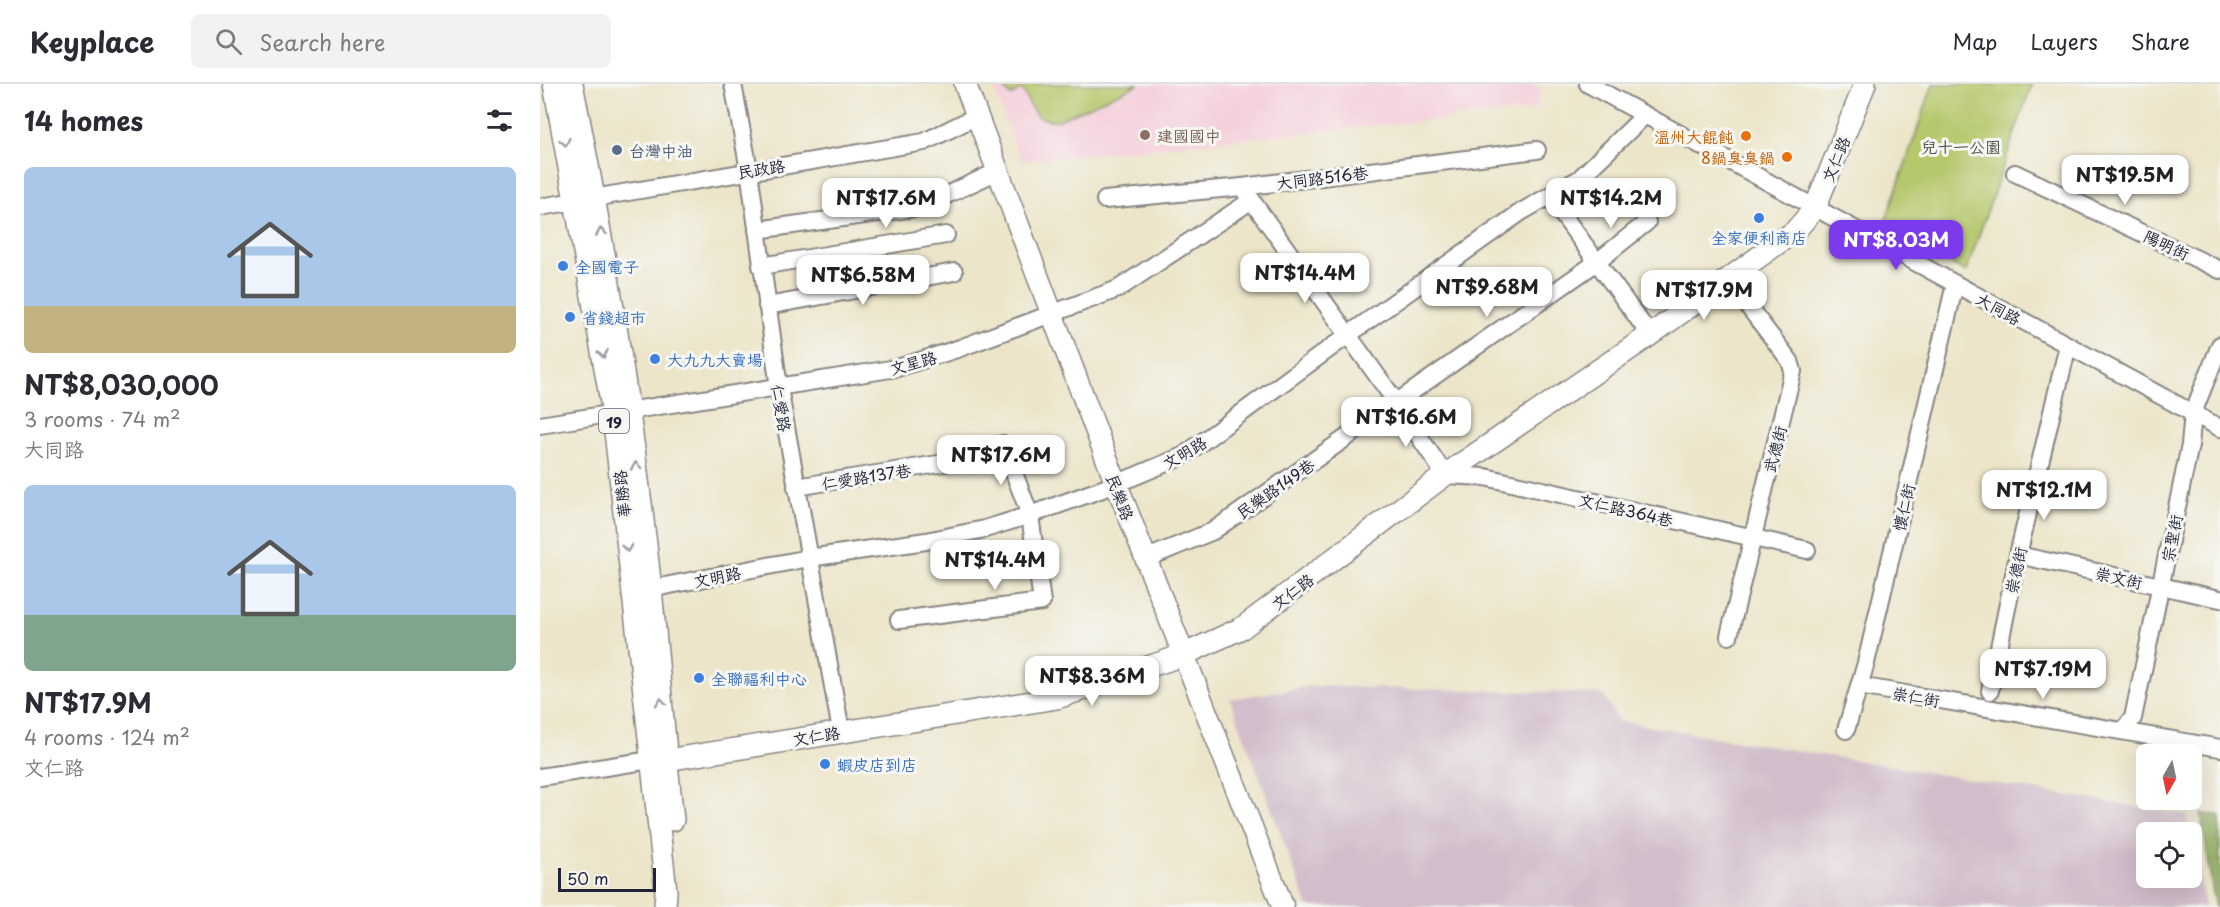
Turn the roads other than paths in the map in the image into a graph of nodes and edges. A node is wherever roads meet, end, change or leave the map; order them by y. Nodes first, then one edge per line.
1 (554, 84) edge
2 (572, 84) edge
3 (733, 84) edge
4 (965, 84) edge
5 (1588, 84) edge
6 (1865, 84) edge
7 (1645, 115) junction
8 (977, 116) junction
9 (1537, 150) dead end
10 (748, 170) junction
11 (998, 171) junction
12 (2015, 173) dead end
13 (1247, 194) junction
14 (1549, 196) junction
15 (585, 199) junction
16 (1105, 200) dead end
17 (540, 207) edge
18 (1815, 208) junction
19 (1647, 222) dead end
20 (757, 230) junction
21 (946, 235) dead end
22 (1597, 262) junction
23 (761, 266) junction
24 (2220, 270) edge
25 (954, 272) dead end
26 (1728, 280) junction
27 (1955, 284) junction
28 (767, 306) junction
29 (1052, 314) junction
30 (1348, 335) junction
31 (1650, 335) junction
32 (2068, 345) junction
33 (2220, 345) edge
34 (778, 388) junction
35 (1396, 402) junction
36 (621, 412) junction
37 (2193, 413) junction
38 (540, 425) edge
39 (2220, 428) edge
40 (1445, 475) junction
41 (1116, 484) junction
42 (796, 487) junction
43 (1030, 515) junction
44 (1752, 538) junction
45 (1807, 550) dead end
46 (2018, 555) junction
47 (809, 558) junction
48 (1146, 560) junction
49 (2161, 587) junction
50 (641, 590) junction
51 (2220, 599) edge
52 (899, 620) dead end
53 (1729, 636) dead end
54 (1183, 655) junction
55 (1859, 686) junction
56 (1990, 691) dead end
57 (1846, 730) dead end
58 (841, 731) junction
59 (2123, 731) junction
60 (2220, 748) edge
61 (659, 760) junction
62 (540, 777) edge
63 (665, 907) edge
64 (677, 907) edge
65 (1283, 907) edge

1 -> 15 main road, 華勝路 / 19
2 - 15 main road, 華勝路 / 19
3 - 10 street, 仁愛路
4 - 8 main road, 民樂路
5 - 7 street, 大同路
6 - 18 main road, 文仁路
7 - 14 street, 文明路
7 - 18 street, 大同路
8 - 10 street, 民政路
8 - 11 main road, 民樂路
9 - 13 street, 大同路516巷
10 - 15 street, 民政路
10 - 20 street, 仁愛路
11 - 20 street
11 - 29 main road, 民樂路
12 - 24 street, 陽明街
13 - 16 street, 大同路516巷
13 - 29 street, 文星路
13 - 30 street
14 - 22 street
14 - 30 street, 文明路
15 - 17 street, 民政路
15 - 36 main road, 華勝路 / 19
18 - 26 main road, 文仁路
18 - 27 street, 大同路
19 - 22 street, 民樂路149巷
20 - 23 street, 仁愛路
21 - 23 street
22 - 31 street
22 - 35 street, 民樂路149巷
23 - 28 street, 仁愛路
25 - 28 street
26 - 31 main road, 文仁路
26 - 44 street, 武德街
27 - 32 street, 大同路
27 - 55 street, 懷仁街
28 - 34 street, 仁愛路
29 - 34 street, 文星路
29 - 41 main road, 民樂路
30 - 35 street
30 - 41 street, 文明路
31 - 40 main road, 文仁路
32 - 37 street, 大同路
32 - 46 street, 崇德街
33 - 37 street, 宗聖街
34 - 36 street, 文星路
34 - 42 street, 仁愛路
35 - 40 street
35 - 48 street, 民樂路149巷
36 - 38 street, 文星路
36 - 50 main road, 華勝路 / 19
37 - 39 street, 大同路
37 - 49 street, 宗聖街
40 - 44 street, 文仁路364巷
40 - 54 main road, 文仁路
41 - 43 street, 文明路
41 - 48 main road, 民樂路
42 - 43 street, 仁愛路137巷
42 - 47 street, 仁愛路
43 - 47 street, 文明路
43 - 52 street
44 - 45 street, 文仁路364巷
44 - 53 street, 武德街
46 - 49 street, 崇文街
46 - 56 street, 崇德街
47 - 50 street, 文明路
47 - 58 street, 仁愛路
48 - 54 main road, 民樂路
49 - 51 street, 崇文街
49 - 59 street, 宗聖街
50 - 61 main road, 華勝路 / 19
54 - 58 main road, 文仁路
54 - 65 main road, 民樂路
55 - 57 street, 懷仁街
55 - 59 street, 崇仁街
58 - 61 main road, 文仁路
59 - 60 street, 崇仁街
61 - 62 street, 文仁路
61 - 63 main road, 華勝路 / 19
61 - 64 main road, 華勝路 / 19

